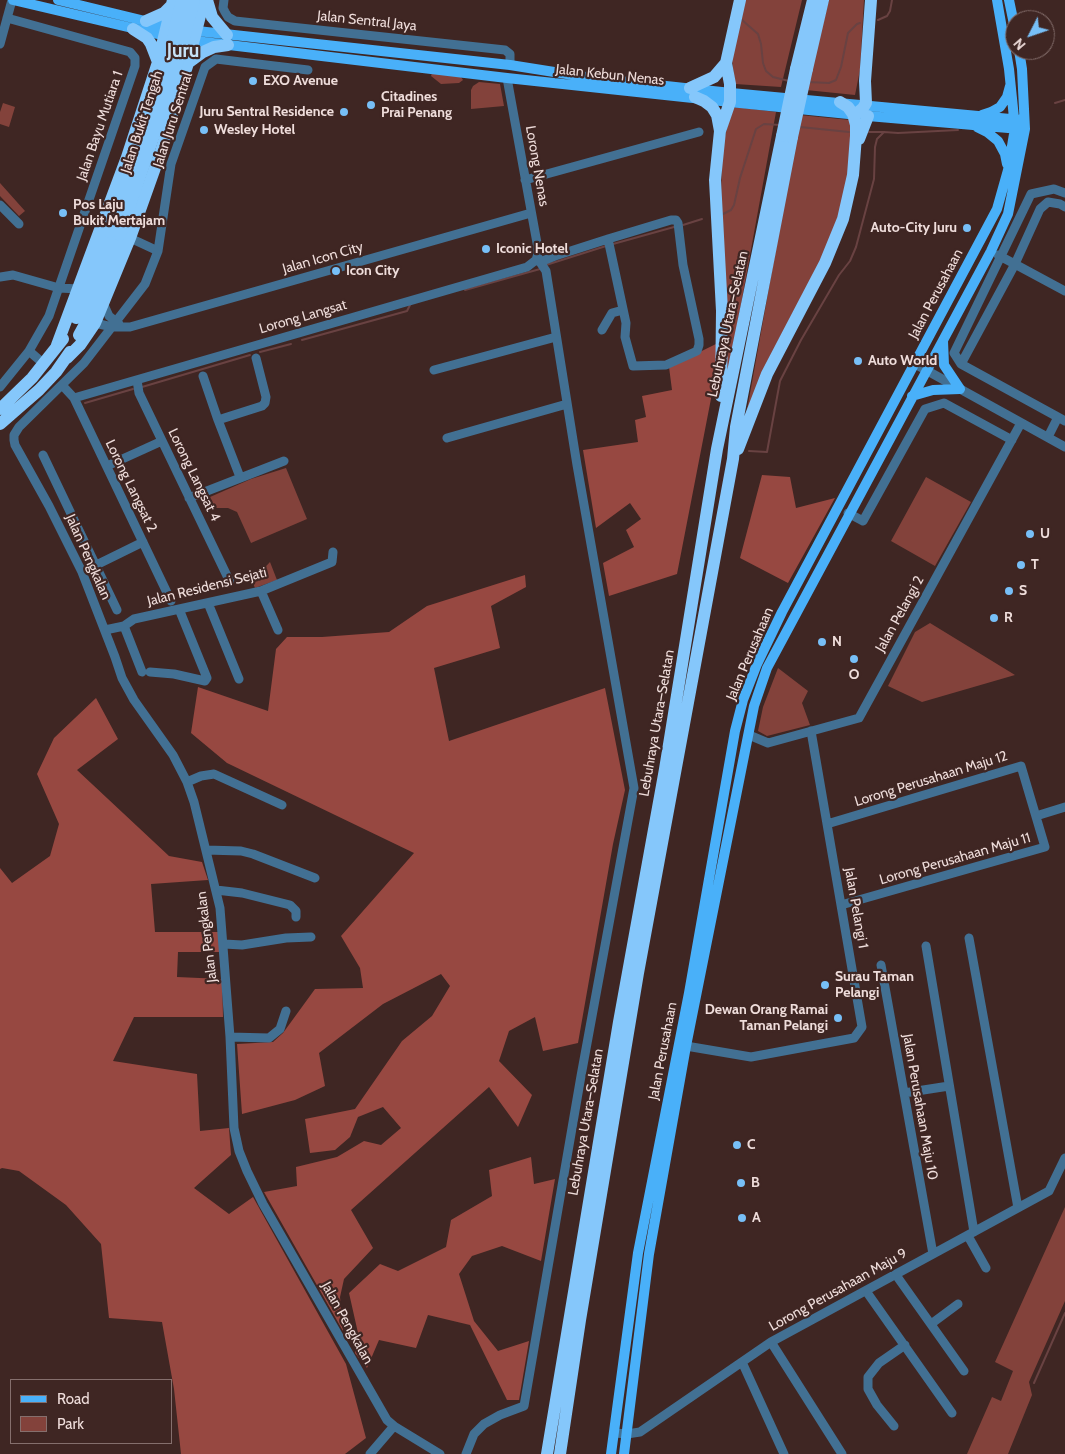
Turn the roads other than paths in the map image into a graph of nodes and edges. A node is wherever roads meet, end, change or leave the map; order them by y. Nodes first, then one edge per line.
1 (12, 0) edge
2 (58, 0) edge
3 (194, 0) edge
4 (206, 0) edge
5 (224, 0) edge
6 (740, 0) edge
7 (813, 0) edge
8 (823, 0) edge
9 (871, 0) edge
10 (997, 0) edge
11 (176, 2) edge
12 (7, 18) junction
13 (146, 21) junction
14 (133, 29) junction
15 (166, 31) junction
16 (195, 36) junction
17 (228, 40) junction
18 (0, 44) edge
19 (1020, 60) edge
20 (158, 62) junction
21 (188, 63) junction
22 (726, 63) junction
23 (510, 65) junction
24 (802, 69) junction
25 (308, 70) dead end
26 (154, 75) junction
27 (507, 78) junction
28 (182, 83) junction
29 (1011, 84) junction
30 (692, 93) junction
31 (730, 97) junction
32 (840, 102) joint
33 (863, 111) junction
34 (974, 120) junction
35 (1020, 124) junction
36 (720, 131) junction
37 (699, 132) dead end
38 (787, 136) junction
39 (1008, 170) junction
40 (525, 180) junction
41 (1065, 192) edge
42 (0, 205) edge
43 (1065, 207) edge
44 (531, 213) junction
45 (19, 224) dead end
46 (120, 235) junction
47 (609, 243) junction
48 (158, 251) junction
49 (991, 251) junction
50 (1001, 257) junction
51 (541, 264) junction
52 (1015, 264) junction
53 (0, 277) edge
54 (59, 288) junction
55 (79, 289) junction
56 (1065, 291) edge
57 (74, 303) junction
58 (104, 305) junction
59 (623, 310) junction
60 (95, 323) junction
61 (117, 325) junction
62 (602, 330) dead end
63 (556, 337) junction
64 (943, 339) junction
65 (57, 345) junction
66 (29, 351) junction
67 (67, 358) junction
68 (256, 358) dead end
69 (44, 364) junction
70 (915, 364) junction
71 (961, 364) junction
72 (434, 370) dead end
73 (926, 370) junction
74 (203, 376) dead end
75 (137, 380) junction
76 (62, 385) junction
77 (0, 387) edge
78 (960, 389) junction
79 (912, 396) junction
80 (74, 398) junction
81 (567, 404) junction
82 (0, 409) edge
83 (1062, 419) edge
84 (218, 420) junction
85 (1021, 422) junction
86 (0, 424) edge
87 (1048, 437) junction
88 (447, 438) dead end
89 (1012, 440) junction
90 (162, 441) junction
91 (1064, 445) edge
92 (717, 448) junction
93 (42, 454) dead end
94 (733, 459) junction
95 (284, 461) dead end
96 (107, 466) junction
97 (240, 477) junction
98 (63, 496) junction
99 (189, 498) junction
100 (49, 506) junction
101 (848, 513) junction
102 (143, 542) junction
103 (333, 552) dead end
104 (96, 564) junction
105 (82, 572) junction
106 (230, 582) dead end
107 (261, 591) junction
108 (171, 601) dead end
109 (208, 603) junction
110 (179, 609) junction
111 (117, 610) dead end
112 (124, 626) junction
113 (105, 630) junction
114 (278, 630) dead end
115 (239, 679) dead end
116 (811, 731) junction
117 (749, 735) junction
118 (187, 782) junction
119 (282, 805) dead end
120 (1065, 807) edge
121 (1036, 816) junction
122 (827, 824) junction
123 (206, 850) junction
124 (315, 878) dead end
125 (216, 890) junction
126 (841, 905) junction
127 (296, 917) dead end
128 (311, 937) dead end
129 (969, 938) dead end
130 (224, 944) junction
131 (926, 946) dead end
132 (881, 965) dead end
133 (286, 1011) dead end
134 (230, 1037) junction
135 (686, 1046) junction
136 (949, 1086) junction
137 (904, 1093) junction
138 (1065, 1158) edge
139 (1018, 1208) junction
140 (971, 1234) junction
141 (933, 1254) junction
142 (986, 1268) dead end
143 (896, 1275) junction
144 (866, 1291) junction
145 (958, 1304) dead end
146 (931, 1324) junction
147 (771, 1342) junction
148 (905, 1345) junction
149 (742, 1362) junction
150 (964, 1371) dead end
151 (952, 1413) dead end
152 (394, 1426) junction
153 (894, 1426) dead end
154 (615, 1433) junction
155 (627, 1434) junction
156 (370, 1454) edge
157 (440, 1454) edge
158 (466, 1454) edge
159 (547, 1454) edge
160 (560, 1454) edge
161 (612, 1454) edge
162 (624, 1454) edge
163 (784, 1454) edge
164 (842, 1454) edge

1 - 12 street
1 - 14 main road
2 - 13 main road
3 - 46 highway, Jalan Bukit Tengah, bridge
4 - 16 highway
4 - 17 highway
5 - 23 street, Jalan Sentral Jaya
6 - 22 highway
7 - 24 highway, Lebuhraya Utara–Selatan
8 - 24 highway, Lebuhraya Utara–Selatan
9 - 33 highway
10 - 29 main road, Jalan Perusahaan
11 - 13 highway
11 - 15 highway
11 - 46 highway, Jalan Bukit Tengah, bridge
12 - 18 street
12 - 54 street, Jalan Bayu Mutiara 1
13 - 15 main road
14 - 15 main road
14 - 20 highway
15 - 16 main road, Jalan Kebun Nenas
15 - 20 highway
16 - 17 main road, Jalan Kebun Nenas
16 - 21 highway
17 - 21 highway
17 - 23 main road, Jalan Kebun Nenas
17 - 27 main road, Jalan Kebun Nenas
19 - 35 main road, Jalan Perusahaan
20 - 26 highway
21 - 28 highway
22 - 30 highway
22 - 31 highway
23 - 30 main road, Jalan Kebun Nenas
24 - 38 highway, Lebuhraya Utara–Selatan, bridge
25 - 48 street, Jalan Juru Sentral
26 - 28 highway
26 - 55 highway
27 - 30 main road, Jalan Kebun Nenas
27 - 40 street, Lorong Nenas
28 - 46 highway
29 - 34 main road
29 - 35 main road, Jalan Perusahaan
30 - 31 main road, Jalan Kebun Nenas
30 - 36 highway
31 - 32 main road, Jalan Kebun Nenas
31 - 33 main road, Jalan Kebun Nenas
31 - 36 highway
32 - 33 highway
33 - 34 main road, Jalan Kebun Nenas
33 - 94 highway
34 - 35 main road, Jalan Kebun Nenas
34 - 39 main road
35 - 39 main road, Jalan Perusahaan
35 - 49 main road, Jalan Perusahaan
36 - 92 highway
37 - 40 street
38 - 92 highway, Lebuhraya Utara–Selatan
38 - 94 highway, Lebuhraya Utara–Selatan
39 - 70 main road, Jalan Perusahaan
40 - 44 street, Lorong Nenas
41 - 50 street
42 - 45 street
43 - 52 street
44 - 51 street, Lorong Nenas
44 - 61 street, Jalan Icon City
46 - 48 street
46 - 58 highway
46 - 65 highway, Jalan Bukit Tengah
46 - 67 highway, Jalan Bukit Tengah
47 - 51 street, Lorong Langsat
47 - 59 street
47 - 59 street, Lorong Langsat
48 - 61 street, Jalan Juru Sentral
49 - 50 street
49 - 64 main road, Jalan Perusahaan
50 - 52 street
50 - 71 street
51 - 63 street, Lorong Nenas
51 - 75 street, Lorong Langsat
52 - 56 street
52 - 71 street
53 - 54 street
54 - 55 street
54 - 57 street
54 - 66 street, Jalan Bayu Mutiara 1
55 - 57 highway
57 - 65 highway
58 - 60 highway
58 - 61 street
59 - 62 street
60 - 61 street
60 - 67 highway
61 - 76 street, Jalan Juru Sentral
63 - 72 street
63 - 81 street, Lorong Nenas
64 - 73 main road, Jalan Perusahaan
64 - 78 main road
65 - 69 highway, Jalan Bukit Tengah
66 - 69 street
66 - 77 street, Jalan Bayu Mutiara 1
67 - 86 highway, Jalan Bukit Tengah
68 - 84 street
69 - 82 highway, Jalan Bukit Tengah
70 - 73 street
70 - 154 main road, Jalan Perusahaan
71 - 83 street
73 - 78 street
73 - 79 main road, Jalan Perusahaan
74 - 84 street
75 - 80 street, Lorong Langsat
75 - 90 street, Lorong Langsat 4
76 - 80 street, Lorong Langsat 2
76 - 100 street, Jalan Pengkalan
78 - 79 main road
78 - 85 street
79 - 101 main road, Jalan Perusahaan
80 - 96 street, Lorong Langsat 2
81 - 88 street
81 - 158 street, Lorong Nenas
83 - 87 street
84 - 97 street
85 - 87 street
85 - 89 street, Jalan Pelangi 2
87 - 91 street
89 - 101 street
89 - 116 street, Jalan Pelangi 2
90 - 96 street
90 - 99 street, Lorong Langsat 4
92 - 159 highway, Lebuhraya Utara–Selatan
93 - 98 street
94 - 160 highway, Lebuhraya Utara–Selatan
95 - 97 street
96 - 102 street, Lorong Langsat 2
97 - 99 street
98 - 100 street
98 - 104 street
99 - 106 street, Lorong Langsat 4
100 - 105 street, Jalan Pengkalan
101 - 117 main road, Jalan Perusahaan
102 - 104 street
102 - 108 street, Lorong Langsat 2
103 - 107 street, Jalan Residensi Sejati
104 - 105 street
104 - 111 street
105 - 113 street, Jalan Pengkalan
107 - 109 street, Jalan Residensi Sejati
107 - 114 street
109 - 110 street, Jalan Residensi Sejati
109 - 115 street
110 - 112 street, Jalan Residensi Sejati
110 - 112 street
112 - 113 street
113 - 118 street, Jalan Pengkalan
116 - 117 street, Jalan Pelangi 2
116 - 122 street, Jalan Pelangi 1
117 - 135 main road, Jalan Perusahaan
118 - 119 street
118 - 123 street, Jalan Pengkalan
120 - 121 street
121 - 122 street, Lorong Perusahaan Maju 12
121 - 126 street, Lorong Perusahaan Maju 11
122 - 126 street, Jalan Pelangi 1
123 - 124 street
123 - 125 street, Jalan Pengkalan
125 - 127 street
125 - 130 street, Jalan Pengkalan
126 - 135 street, Jalan Pelangi 1
128 - 130 street
129 - 139 street
130 - 134 street, Jalan Pengkalan
131 - 136 street
132 - 137 street, Jalan Perusahaan Maju 10
133 - 134 street
134 - 152 street, Jalan Pengkalan
135 - 155 main road, Jalan Perusahaan
136 - 137 street
136 - 140 street
137 - 141 street, Jalan Perusahaan Maju 10
138 - 139 street, Lorong Perusahaan Maju 9
139 - 140 street, Lorong Perusahaan Maju 9
140 - 141 street, Lorong Perusahaan Maju 9
140 - 142 street
141 - 143 street, Lorong Perusahaan Maju 9
143 - 144 street, Lorong Perusahaan Maju 9
143 - 146 street
144 - 147 street, Lorong Perusahaan Maju 9
144 - 148 street
145 - 146 street
146 - 150 street
147 - 149 street, Lorong Perusahaan Maju 9
147 - 164 street
148 - 151 street
148 - 153 street
149 - 155 street, Lorong Perusahaan Maju 9
149 - 163 street
152 - 156 street
152 - 157 street, Jalan Pengkalan
154 - 155 street, Lorong Perusahaan Maju 9
154 - 161 main road, Jalan Perusahaan
155 - 162 main road, Jalan Perusahaan

